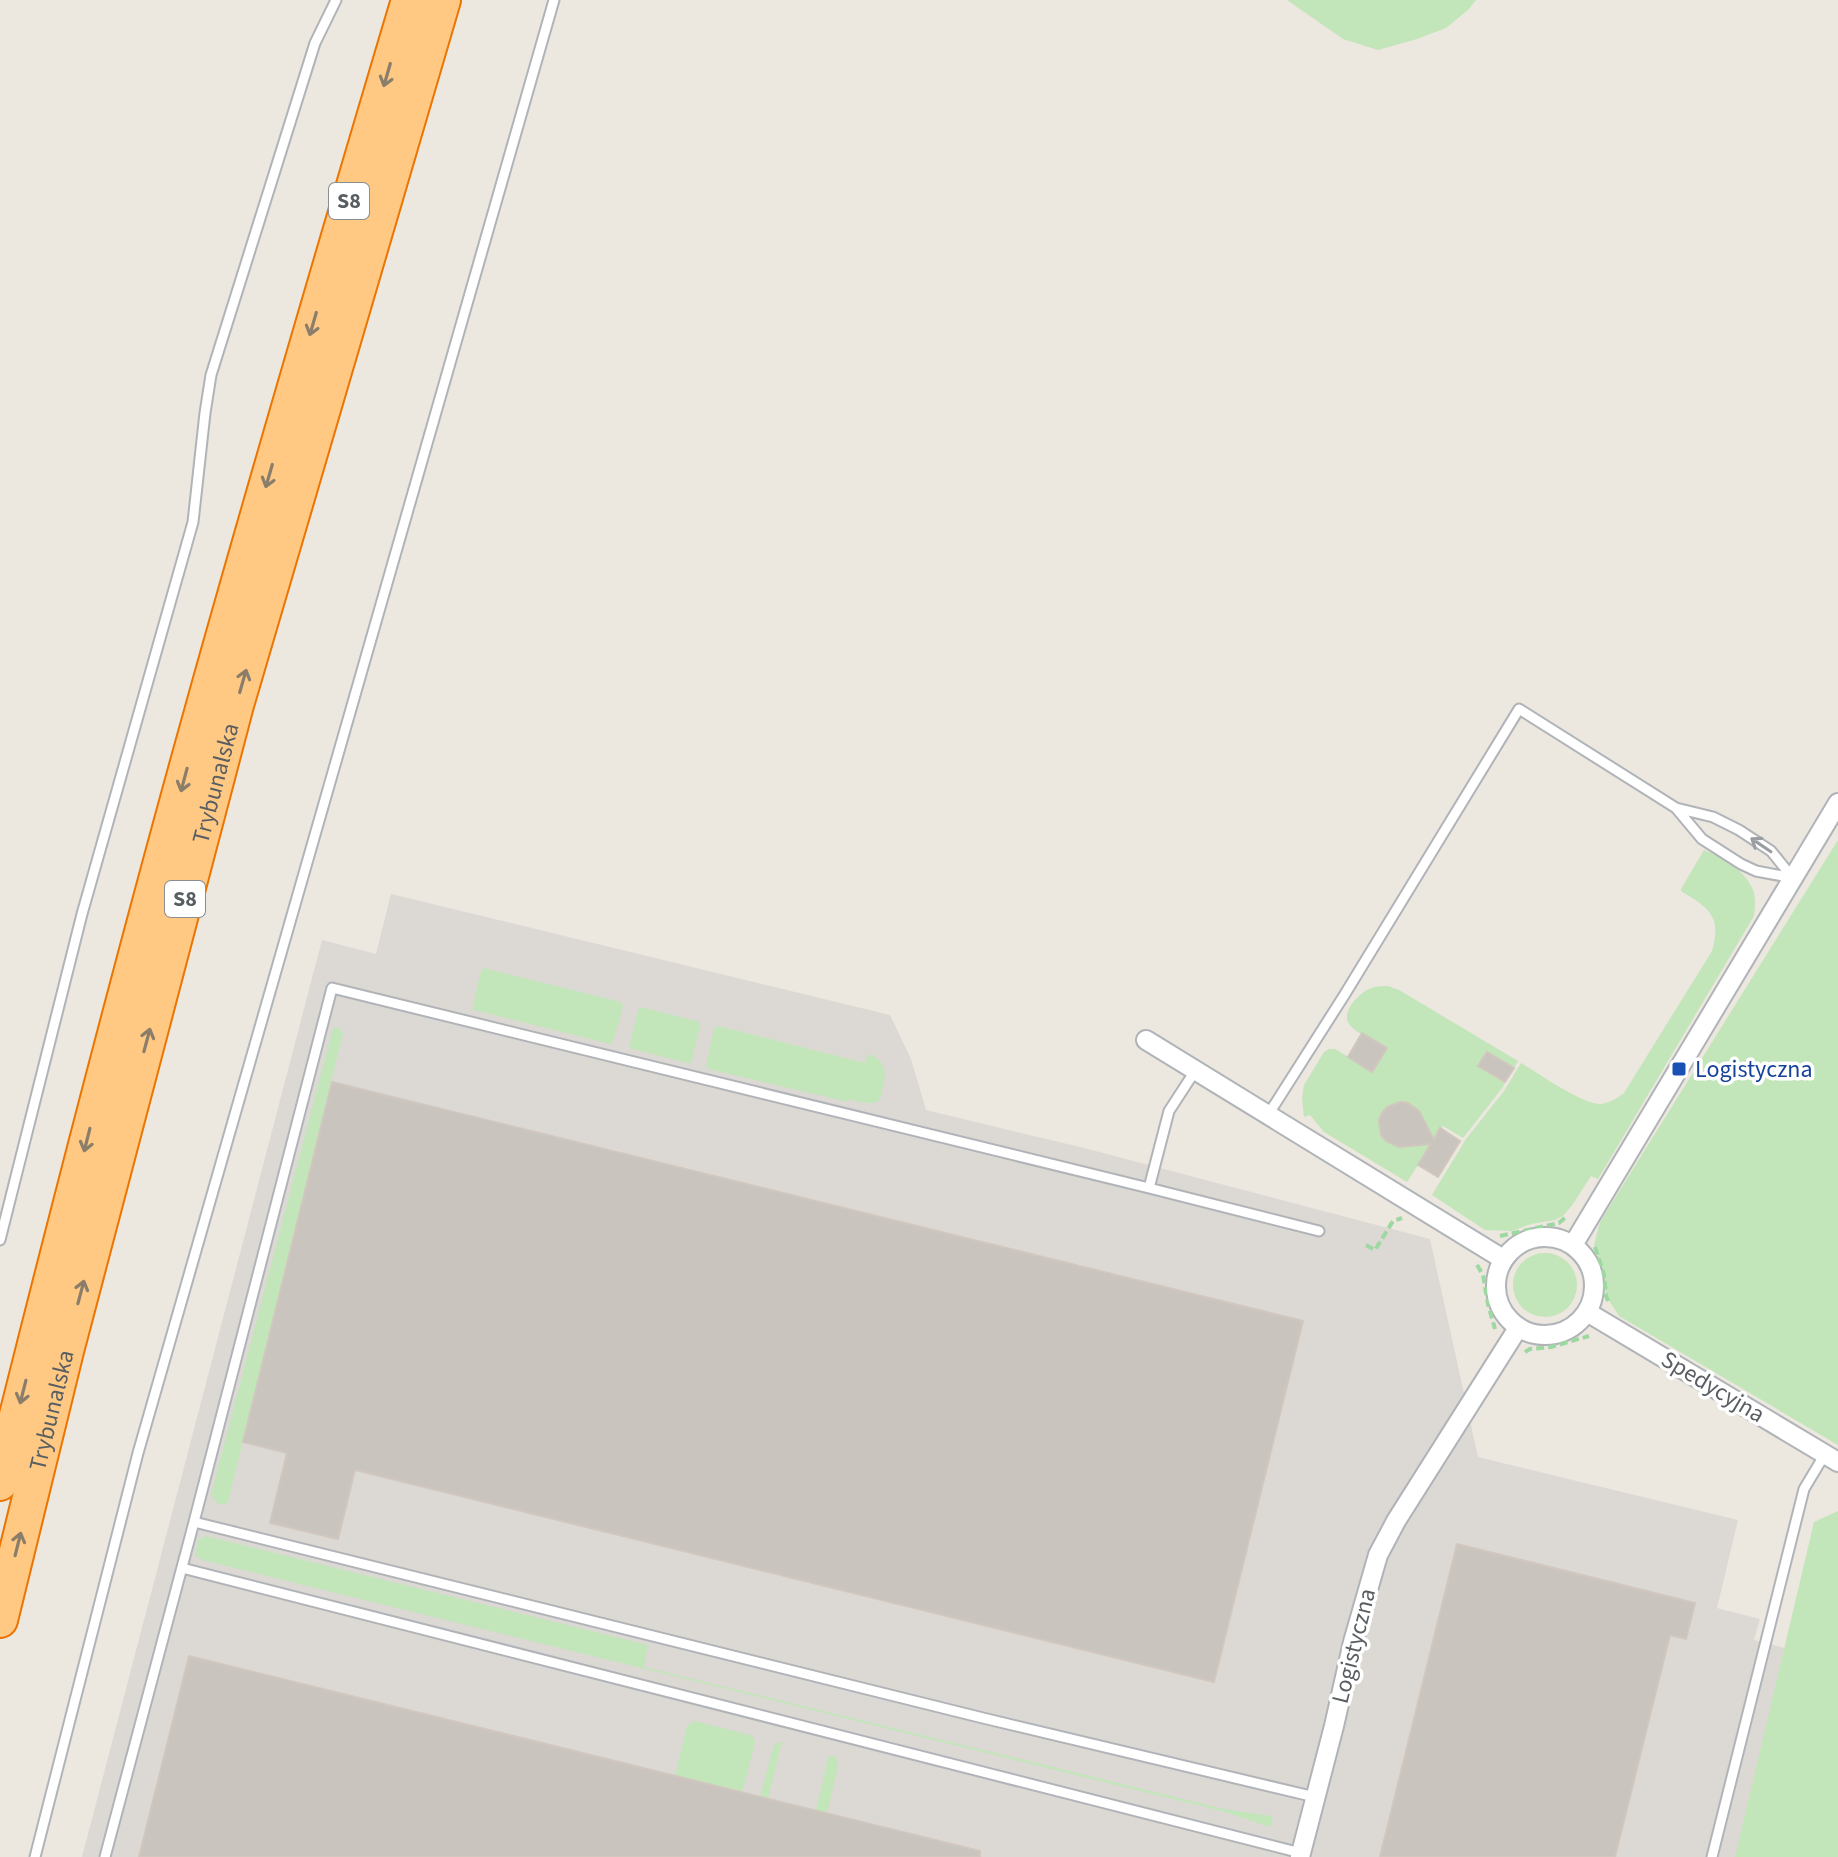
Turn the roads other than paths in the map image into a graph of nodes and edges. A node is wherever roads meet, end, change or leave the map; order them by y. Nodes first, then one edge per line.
1 (336, 0) edge
2 (409, 0) edge
3 (443, 0) edge
4 (554, 0) edge
5 (1838, 803) edge
6 (1676, 808) junction
7 (1793, 878) junction
8 (1146, 1040) dead end
9 (1195, 1071) junction
10 (1268, 1115) junction
11 (1149, 1188) junction
12 (1319, 1231) dead end
13 (0, 1240) edge
14 (1573, 1245) junction
15 (1503, 1259) junction
16 (1587, 1312) junction
17 (1518, 1328) junction
18 (1831, 1458) edge
19 (0, 1483) edge
20 (194, 1522) junction
21 (182, 1568) junction
22 (0, 1620) edge
23 (1315, 1797) junction
24 (1301, 1855) edge
25 (35, 1857) edge
26 (105, 1857) edge
27 (1712, 1857) edge

1 - 13 lane
2 -> 19 highway, Trybunalska / S8
22 -> 3 highway, Trybunalska / S8
4 - 25 lane
5 - 7 street
7 -> 6 lane
6 - 7 lane
6 - 10 lane
7 - 14 street
8 - 9 street
9 - 10 street
9 - 11 lane
10 - 15 street
11 - 12 lane
11 - 20 lane
14 - 15 street
14 - 16 street
15 - 17 street
16 - 17 street
16 - 18 street, Spedycyjna
17 - 23 street, Logistyczna
18 - 27 lane
20 - 21 lane
20 - 23 lane
21 - 24 lane
21 - 26 lane
23 - 24 street, Logistyczna

